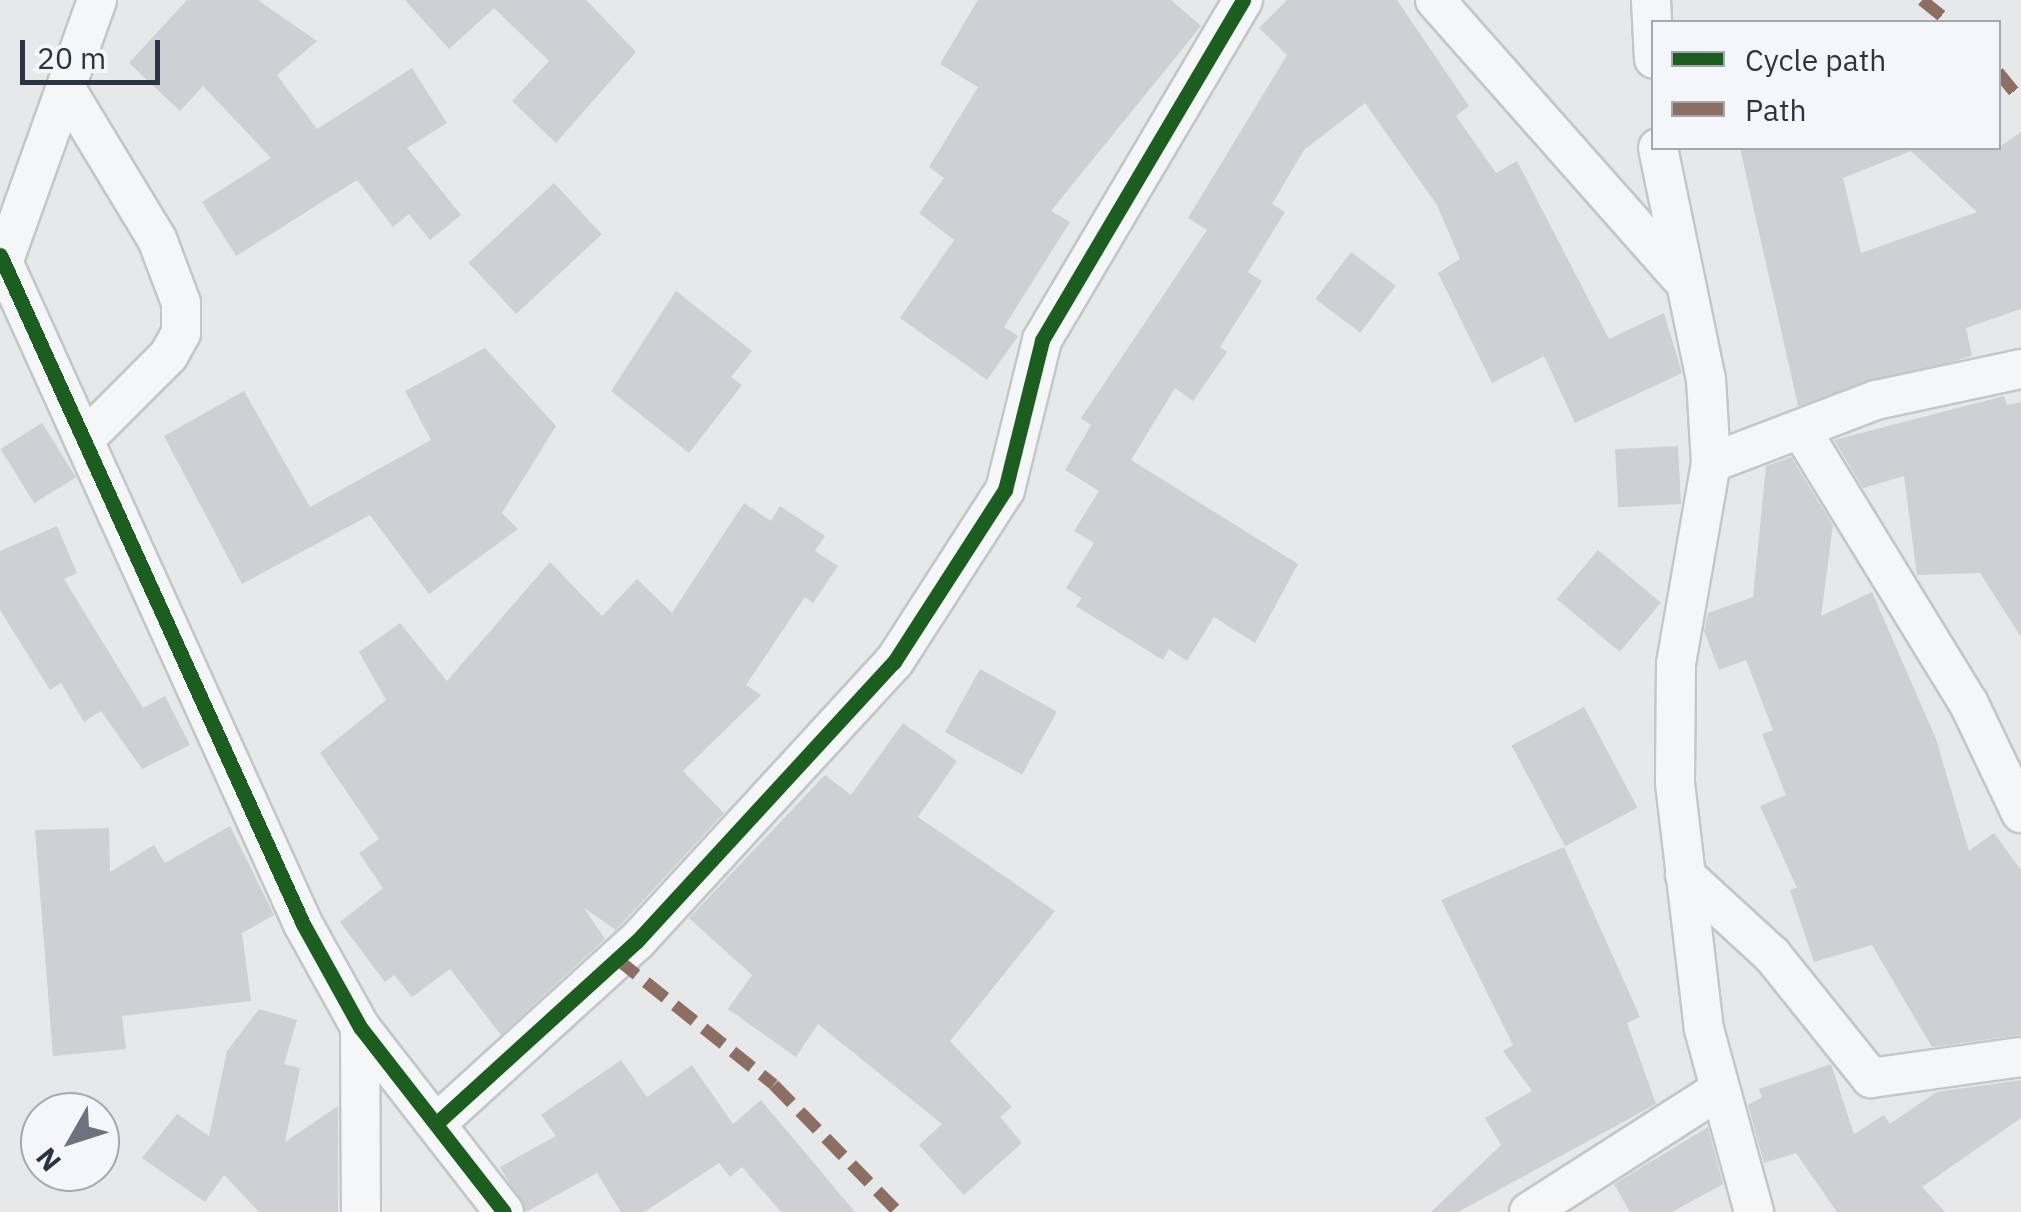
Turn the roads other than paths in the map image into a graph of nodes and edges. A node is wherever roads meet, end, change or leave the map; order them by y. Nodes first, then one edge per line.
1 (97, 0) edge
2 (1242, 0) edge
3 (1435, 0) edge
4 (66, 89) junction
5 (1658, 150) edge
6 (2, 257) edge
7 (1680, 278) junction
8 (2013, 364) edge
9 (1802, 430) junction
10 (84, 440) junction
11 (1711, 462) junction
12 (2021, 813) edge
13 (1685, 875) junction
14 (360, 1027) junction
15 (2021, 1057) edge
16 (1719, 1090) junction
17 (439, 1120) junction
18 (361, 1212) edge
19 (504, 1212) edge
20 (1529, 1212) edge
21 (1754, 1212) edge

1 - 4 street
2 - 17 street
3 - 7 street
4 - 6 street
4 - 10 street
5 - 7 street
6 - 10 street
7 - 11 street
8 - 9 street
9 - 11 street
9 - 12 street
10 - 14 street
11 - 13 street
13 - 15 street
13 - 16 street
14 - 17 street
14 - 18 street
16 - 20 street
16 - 21 street
17 - 19 street

